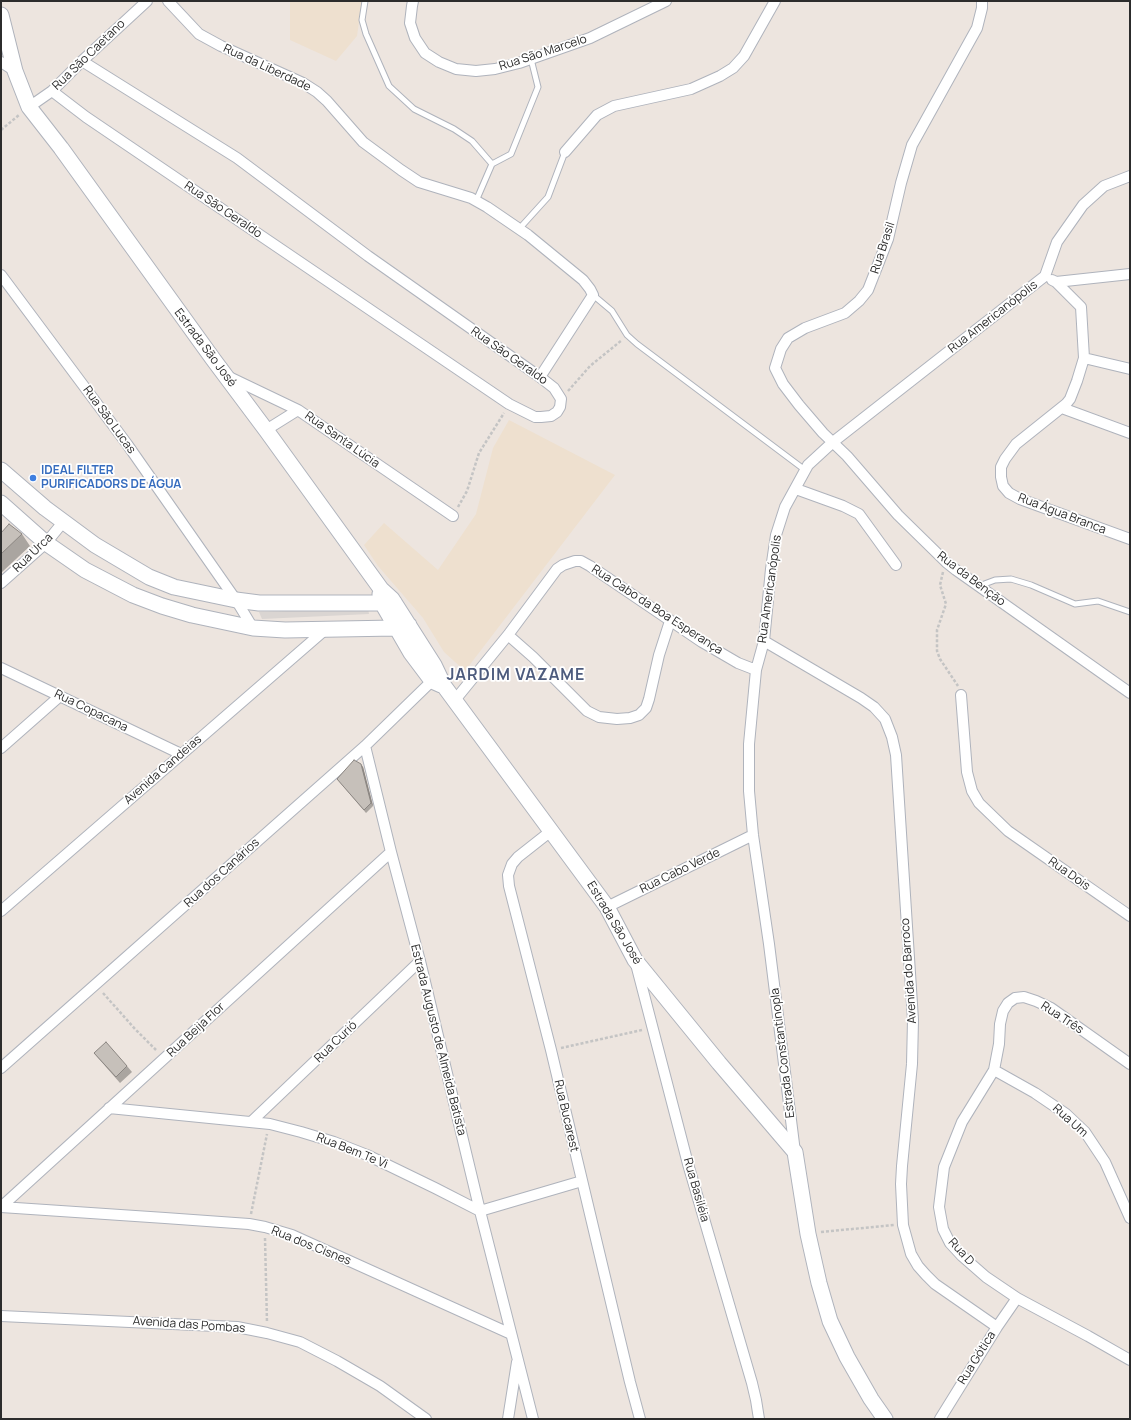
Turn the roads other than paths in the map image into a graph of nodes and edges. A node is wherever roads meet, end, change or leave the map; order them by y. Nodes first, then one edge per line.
1 (147, 1) edge
2 (168, 1) edge
3 (365, 1) edge
4 (413, 1) edge
5 (666, 1) edge
6 (775, 1) edge
7 (982, 1) edge
8 (1, 15) edge
9 (531, 59) junction
10 (82, 61) junction
11 (1, 62) edge
12 (15, 71) junction
13 (52, 91) junction
14 (29, 107) junction
15 (565, 152) joint
16 (492, 164) junction
17 (1130, 176) edge
18 (476, 201) junction
19 (519, 229) junction
20 (1130, 274) edge
21 (1, 275) edge
22 (1045, 276) junction
23 (1056, 282) junction
24 (593, 295) junction
25 (1084, 358) junction
26 (1130, 369) edge
27 (225, 375) junction
28 (540, 377) junction
29 (1062, 408) junction
30 (298, 410) junction
31 (266, 430) junction
32 (1130, 432) edge
33 (834, 442) junction
34 (806, 468) junction
35 (1, 470) edge
36 (796, 489) junction
37 (1, 503) edge
38 (453, 516) road end
39 (64, 522) junction
40 (1130, 540) edge
41 (46, 543) junction
42 (896, 565) dead end
43 (1, 583) edge
44 (978, 586) junction
45 (385, 598) junction
46 (236, 600) junction
47 (1130, 612) edge
48 (670, 621) junction
49 (402, 627) junction
50 (253, 628) junction
51 (326, 629) junction
52 (508, 635) junction
53 (764, 641) junction
54 (1, 668) edge
55 (756, 670) junction
56 (438, 680) junction
57 (1130, 693) edge
58 (961, 695) road end
59 (60, 696) junction
60 (455, 700) junction
61 (365, 746) junction
62 (1, 748) edge
63 (181, 754) junction
64 (551, 832) junction
65 (753, 835) junction
66 (391, 852) junction
67 (607, 907) junction
68 (2, 909) edge
69 (1130, 916) edge
70 (635, 960) junction
71 (420, 961) junction
72 (1130, 1064) edge
73 (1, 1068) edge
74 (994, 1070) junction
75 (109, 1108) junction
76 (251, 1122) junction
77 (795, 1152) junction
78 (582, 1181) junction
79 (1, 1207) edge
80 (480, 1211) junction
81 (1130, 1218) edge
82 (1017, 1298) junction
83 (1, 1316) edge
84 (997, 1327) junction
85 (511, 1334) junction
86 (518, 1356) junction
87 (1130, 1360) edge
88 (426, 1419) edge
89 (508, 1419) edge
90 (533, 1419) edge
91 (640, 1419) edge
92 (759, 1419) edge
93 (885, 1419) edge
94 (940, 1419) edge

1 - 10 street, Rua São Caetano
2 - 18 street, Rua da Liberdade
3 - 16 lane
4 - 9 street, Rua São Marcelo
5 - 9 street, Rua São Marcelo
6 - 15 street
7 - 33 street, Rua Brasil
8 - 12 street, Estrada São José
9 - 16 lane
10 - 13 street, Rua São Caetano
10 - 28 street, Rua São Geraldo
11 - 12 street
12 - 14 street, Estrada São José
13 - 14 street, Rua São Caetano
13 - 28 street, Rua São Geraldo
14 - 27 street, Estrada São José
15 - 19 lane
16 - 18 lane
17 - 22 street, Rua Americanópolis
18 - 19 street, Rua da Liberdade
19 - 24 street, Rua da Liberdade
20 - 23 street
21 - 46 street, Rua São Lucas
22 - 23 street, Rua Água Branca
22 - 33 street, Rua Americanópolis
23 - 25 street, Rua Água Branca
24 - 28 street
24 - 34 lane
25 - 26 street
25 - 29 street, Rua Água Branca
27 - 30 street, Rua Santa Lúcia
27 - 31 street, Estrada São José
29 - 32 street
29 - 40 street, Rua Água Branca
30 - 31 street
30 - 38 street, Rua Santa Lúcia
31 - 45 street, Estrada São José
33 - 34 street
33 - 44 street, Rua da Benção
34 - 36 street, Rua Americanópolis
35 - 39 street
36 - 42 street
36 - 53 street, Rua Americanópolis
37 - 41 street
39 - 41 street, Rua Urca
39 - 46 street
41 - 43 street, Rua Urca
41 - 50 street
44 - 47 lane
44 - 57 street, Rua da Benção
45 - 46 street
45 - 49 street, Estrada São José
46 - 50 street, Rua São Lucas
48 - 52 street, Rua Cabo da Boa Esperança
48 - 52 street
48 - 55 street, Rua Cabo da Boa Esperança
49 - 51 street
49 - 56 street, Estrada São José
50 - 51 street
51 - 63 street, Avenida Candeias
52 - 60 street
53 - 55 street, Rua Americanópolis
53 - 84 street, Avenida do Barroco
54 - 59 street, Rua Copacana
55 - 65 street, Estrada Constantinopla
56 - 60 street, Estrada São José
56 - 61 street, Rua dos Canários
58 - 69 street, Rua Dois
59 - 62 street
59 - 63 street, Rua Copacana
60 - 64 street, Estrada São José
61 - 66 street, Estrada Augusto de Almeida Batista
61 - 73 street, Rua dos Canários
63 - 68 street, Avenida Candeias
64 - 67 street, Estrada São José
64 - 78 street, Rua Bucarest
65 - 67 street, Rua Cabo Verde
65 - 77 street, Estrada Constantinopla
66 - 71 street, Estrada Augusto de Almeida Batista
66 - 75 street, Rua Beija Flor
67 - 70 street, Estrada São José
70 - 77 street, Estrada São José
70 - 92 street, Rua Basiléia
71 - 76 street, Rua Curió
71 - 80 street, Estrada Augusto de Almeida Batista
72 - 74 street, Rua Três
74 - 81 street, Rua Um
74 - 82 street, Rua D
75 - 76 street, Rua Bem Te Vi
75 - 79 street, Rua Beija Flor
76 - 80 street, Rua Bem Te Vi
77 - 93 street, Estrada Constantinopla
78 - 80 street
78 - 91 street, Rua Bucarest
79 - 85 street, Rua dos Cisnes
80 - 85 street, Estrada Augusto de Almeida Batista
82 - 84 street, Rua Gótica
82 - 87 street, Rua D
83 - 88 street, Avenida das Pombas
84 - 94 street, Rua Gótica
85 - 86 street, Estrada Augusto de Almeida Batista
86 - 89 street
86 - 90 street, Estrada Augusto de Almeida Batista

